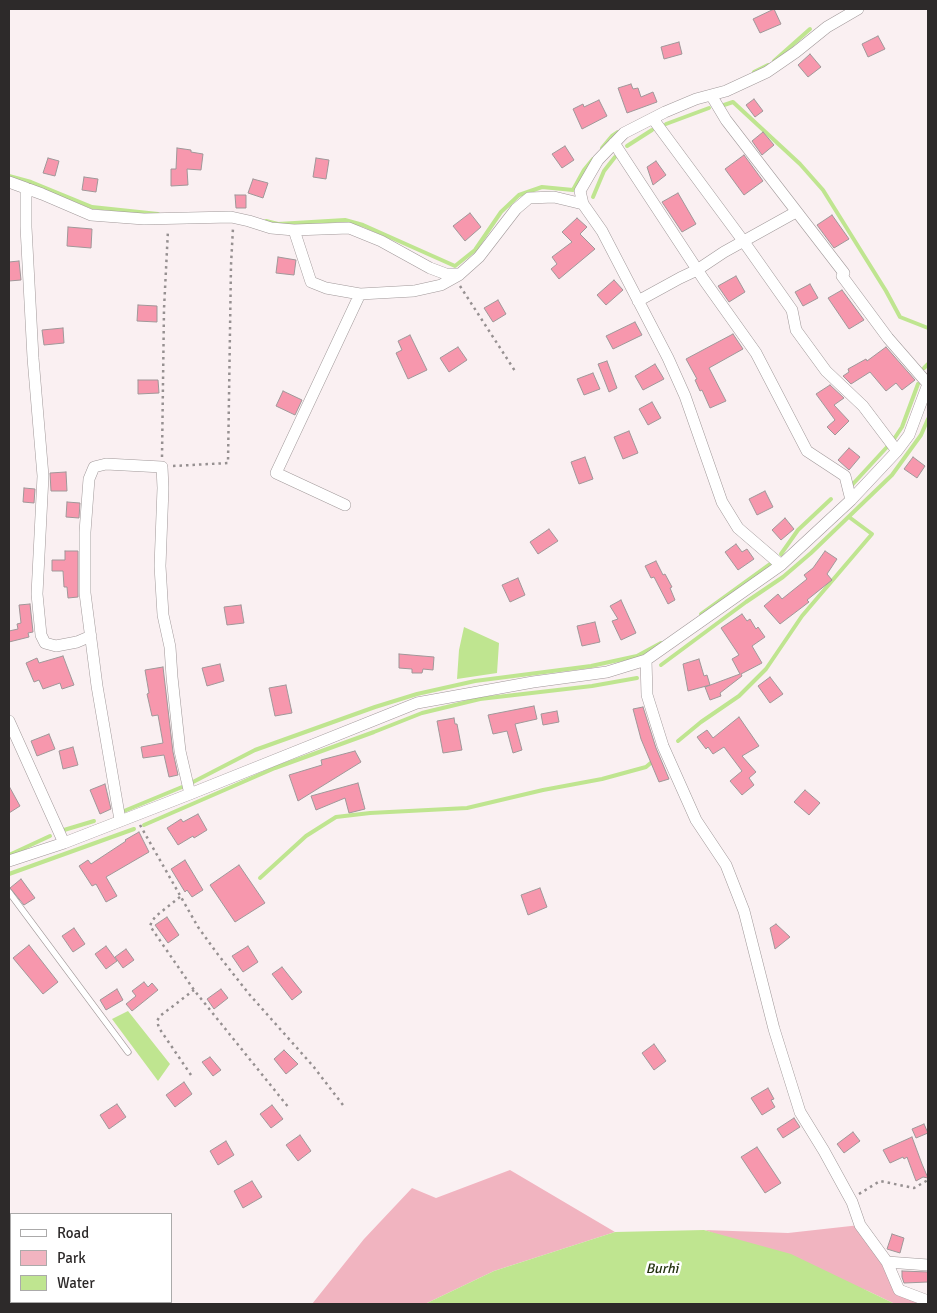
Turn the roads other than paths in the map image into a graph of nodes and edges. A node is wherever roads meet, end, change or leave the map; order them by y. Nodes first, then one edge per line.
1 (858, 9) edge
2 (711, 95) junction
3 (653, 119) junction
4 (614, 143) junction
5 (9, 182) edge
6 (26, 188) junction
7 (583, 204) junction
8 (796, 212) junction
9 (294, 230) junction
10 (744, 242) junction
11 (697, 270) junction
12 (460, 274) junction
13 (360, 294) junction
14 (638, 301) junction
15 (928, 384) edge
16 (897, 451) junction
17 (851, 500) junction
18 (345, 506) dead end
19 (781, 565) junction
20 (91, 636) junction
21 (646, 660) junction
22 (9, 722) edge
23 (190, 794) junction
24 (120, 820) junction
25 (64, 842) junction
26 (9, 861) edge
27 (9, 892) edge
28 (128, 1052) dead end
29 (887, 1262) junction
30 (928, 1265) edge
31 (928, 1302) edge

1 - 2 street
2 - 3 street
2 - 8 street
3 - 4 street
3 - 10 street
4 - 7 street
4 - 11 street
5 - 6 street
6 - 9 street
6 - 20 street
7 - 12 street
7 - 14 street
8 - 10 street
8 - 15 street
9 - 12 street
9 - 13 street
10 - 11 street
10 - 16 street
11 - 14 street
11 - 17 street
12 - 13 street
13 - 18 street
14 - 19 street
15 - 16 street
16 - 17 street
17 - 19 street
19 - 21 street
20 - 23 street
20 - 24 street
21 - 23 street
21 - 29 street
22 - 25 street
23 - 24 street
24 - 25 street
25 - 26 street
27 - 28 lane
29 - 30 street
29 - 31 street

